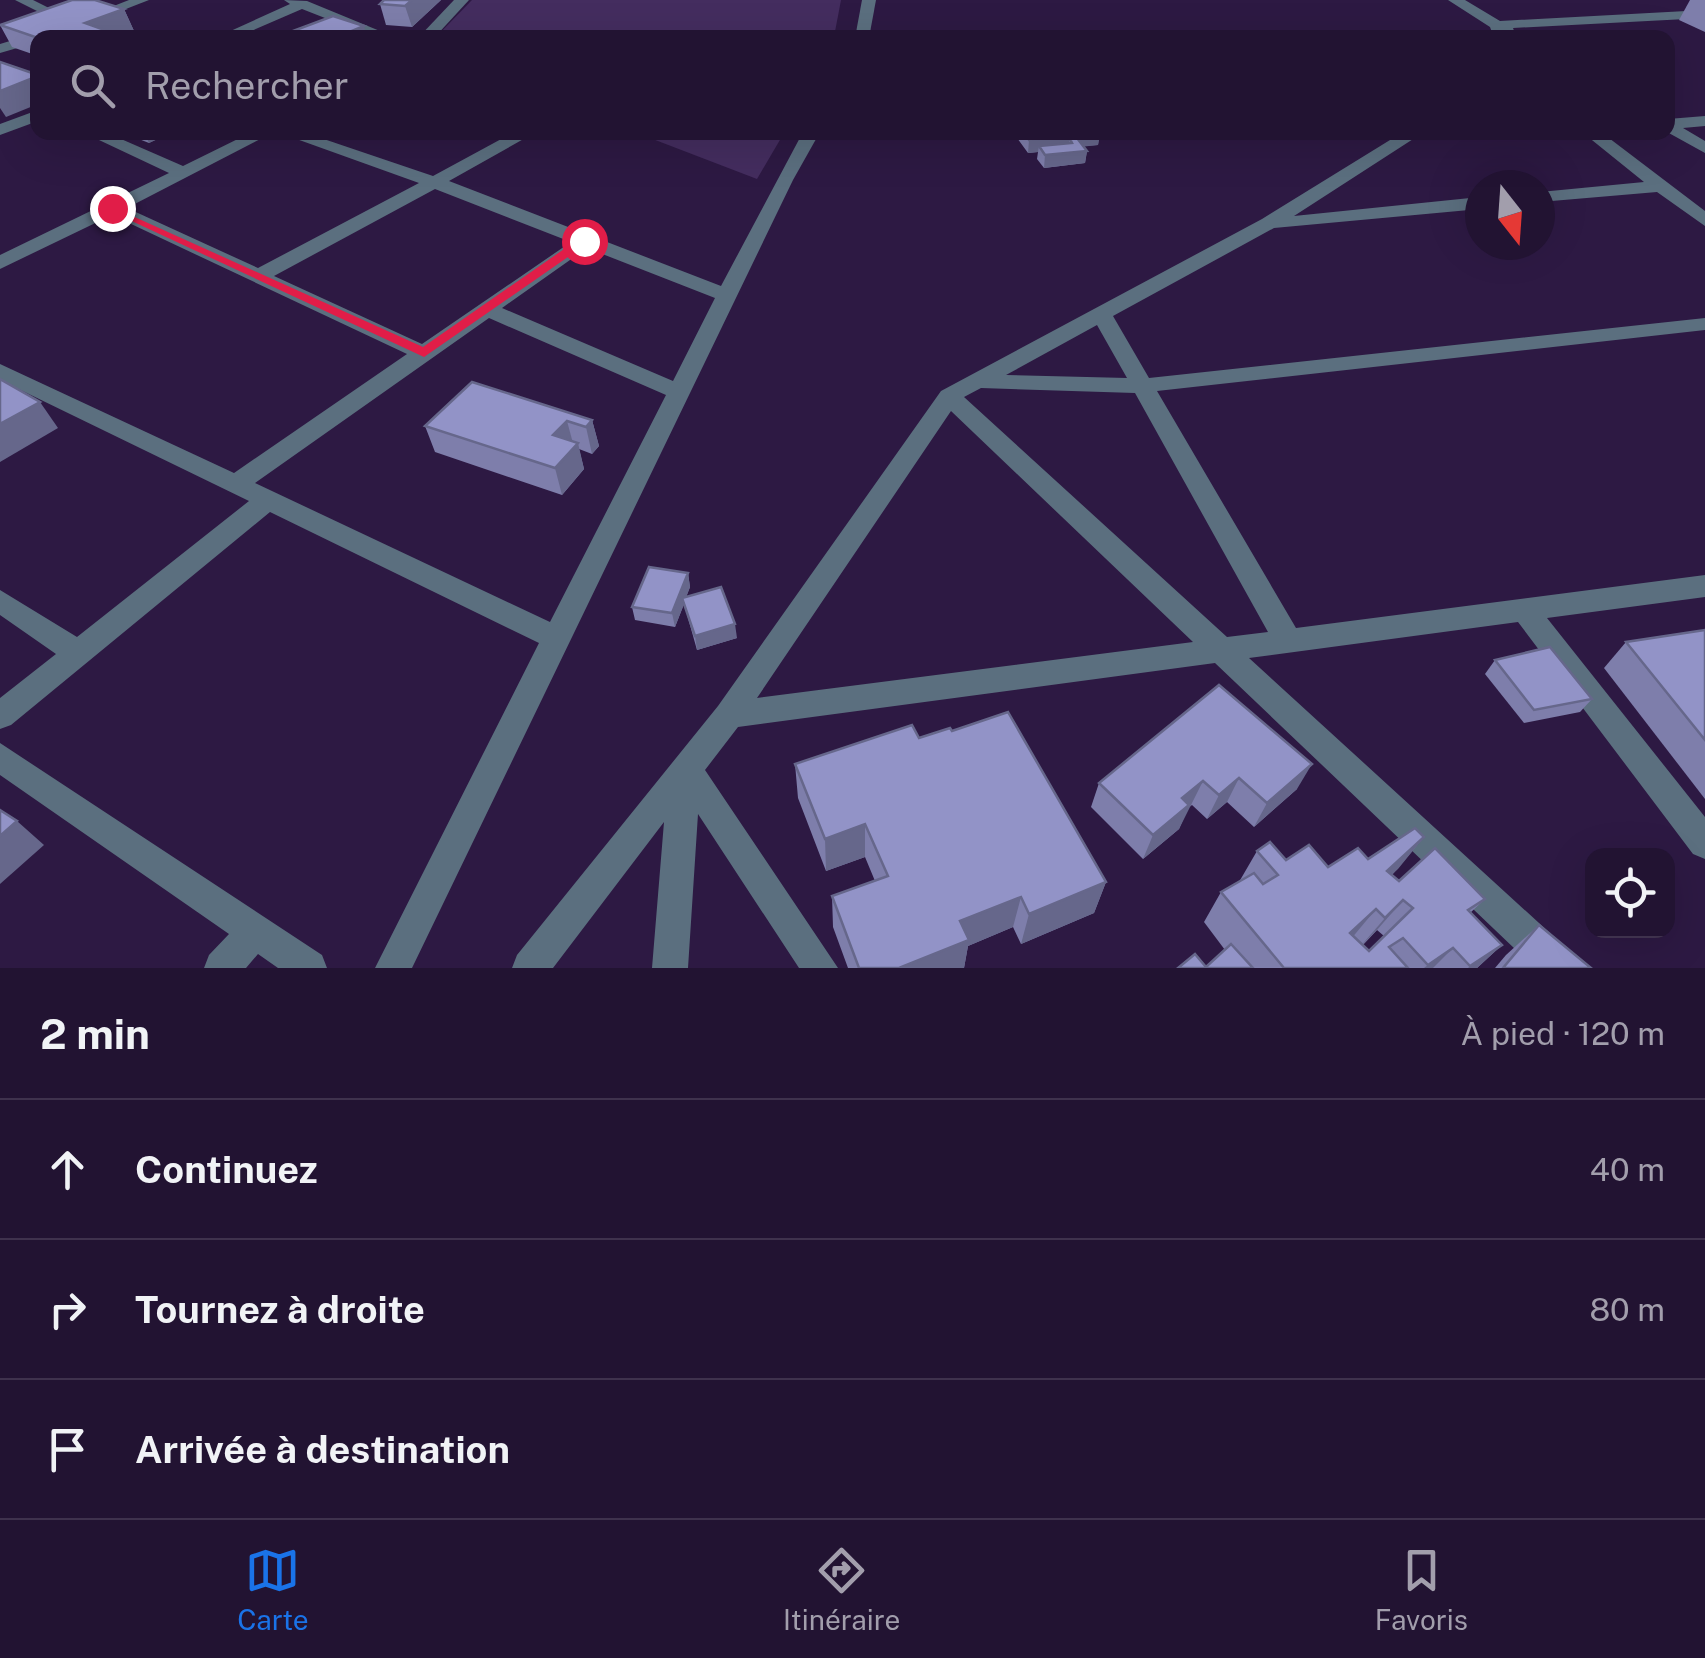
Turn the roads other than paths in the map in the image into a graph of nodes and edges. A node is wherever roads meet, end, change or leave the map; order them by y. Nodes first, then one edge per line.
1 (22, 0) edge
2 (142, 0) edge
3 (462, 0) edge
4 (869, 0) edge
5 (1455, 0) edge
6 (296, 2) edge
7 (1705, 14) edge
8 (74, 24) junction
9 (57, 30) edge
10 (238, 30) edge
11 (369, 30) edge
12 (434, 30) edge
13 (863, 30) edge
14 (1498, 30) edge
15 (1511, 30) edge
16 (30, 39) edge
17 (0, 50) edge
18 (30, 118) edge
19 (1705, 121) edge
20 (1675, 124) edge
21 (1675, 129) edge
22 (0, 130) edge
23 (108, 140) edge
24 (250, 140) edge
25 (309, 140) edge
26 (513, 140) edge
27 (808, 140) edge
28 (1403, 140) edge
29 (1600, 140) edge
30 (1705, 148) edge
31 (183, 173) junction
32 (434, 182) junction
33 (1660, 186) junction
34 (1555, 196) edge
35 (1465, 204) edge
36 (112, 208) junction
37 (1705, 220) edge
38 (1269, 224) junction
39 (584, 241) junction
40 (0, 263) edge
41 (258, 276) junction
42 (726, 296) junction
43 (487, 309) junction
44 (1102, 313) junction
45 (1705, 324) edge
46 (424, 353) junction
47 (0, 370) edge
48 (1141, 386) junction
49 (961, 388) junction
50 (679, 392) junction
51 (234, 484) junction
52 (267, 500) junction
53 (1705, 586) edge
54 (0, 601) edge
55 (1525, 610) junction
56 (556, 638) junction
57 (1288, 641) junction
58 (1220, 650) junction
59 (78, 654) junction
60 (729, 715) junction
61 (0, 716) edge
62 (0, 757) edge
63 (685, 768) junction
64 (1705, 843) edge
65 (255, 931) junction
66 (222, 968) edge
67 (309, 968) edge
68 (393, 968) edge
69 (530, 968) edge
70 (670, 968) edge
71 (820, 968) edge
72 (1561, 968) edge

1 - 8 street
2 - 8 street
3 - 12 street
4 - 13 street
5 - 14 street
6 - 10 street
6 - 11 street
7 - 15 street
8 - 9 street
16 - 17 street
18 - 22 street
19 - 20 street
21 - 30 street
23 - 31 street
24 - 31 street
25 - 32 street
26 - 32 street
27 - 42 street
28 - 38 street
29 - 33 street
31 - 36 street
32 - 39 street
32 - 41 street
33 - 34 street
33 - 37 street
35 - 38 street
36 - 40 street
36 - 41 street
38 - 44 street
39 - 42 street
39 - 43 street
41 - 46 street
42 - 50 street
43 - 46 street
43 - 50 street
44 - 48 street
44 - 49 street
45 - 48 street
46 - 51 street
47 - 51 street
48 - 49 street
48 - 57 street
49 - 58 street
49 - 60 street
50 - 56 street
51 - 52 street
52 - 56 street
52 - 59 street
53 - 55 street
54 - 59 street
55 - 57 street
55 - 64 street
56 - 68 street
57 - 58 street
58 - 60 street
58 - 72 street
59 - 61 street
60 - 63 street
62 - 65 street
63 - 69 street
63 - 70 street
63 - 71 street
65 - 66 street
65 - 67 street

